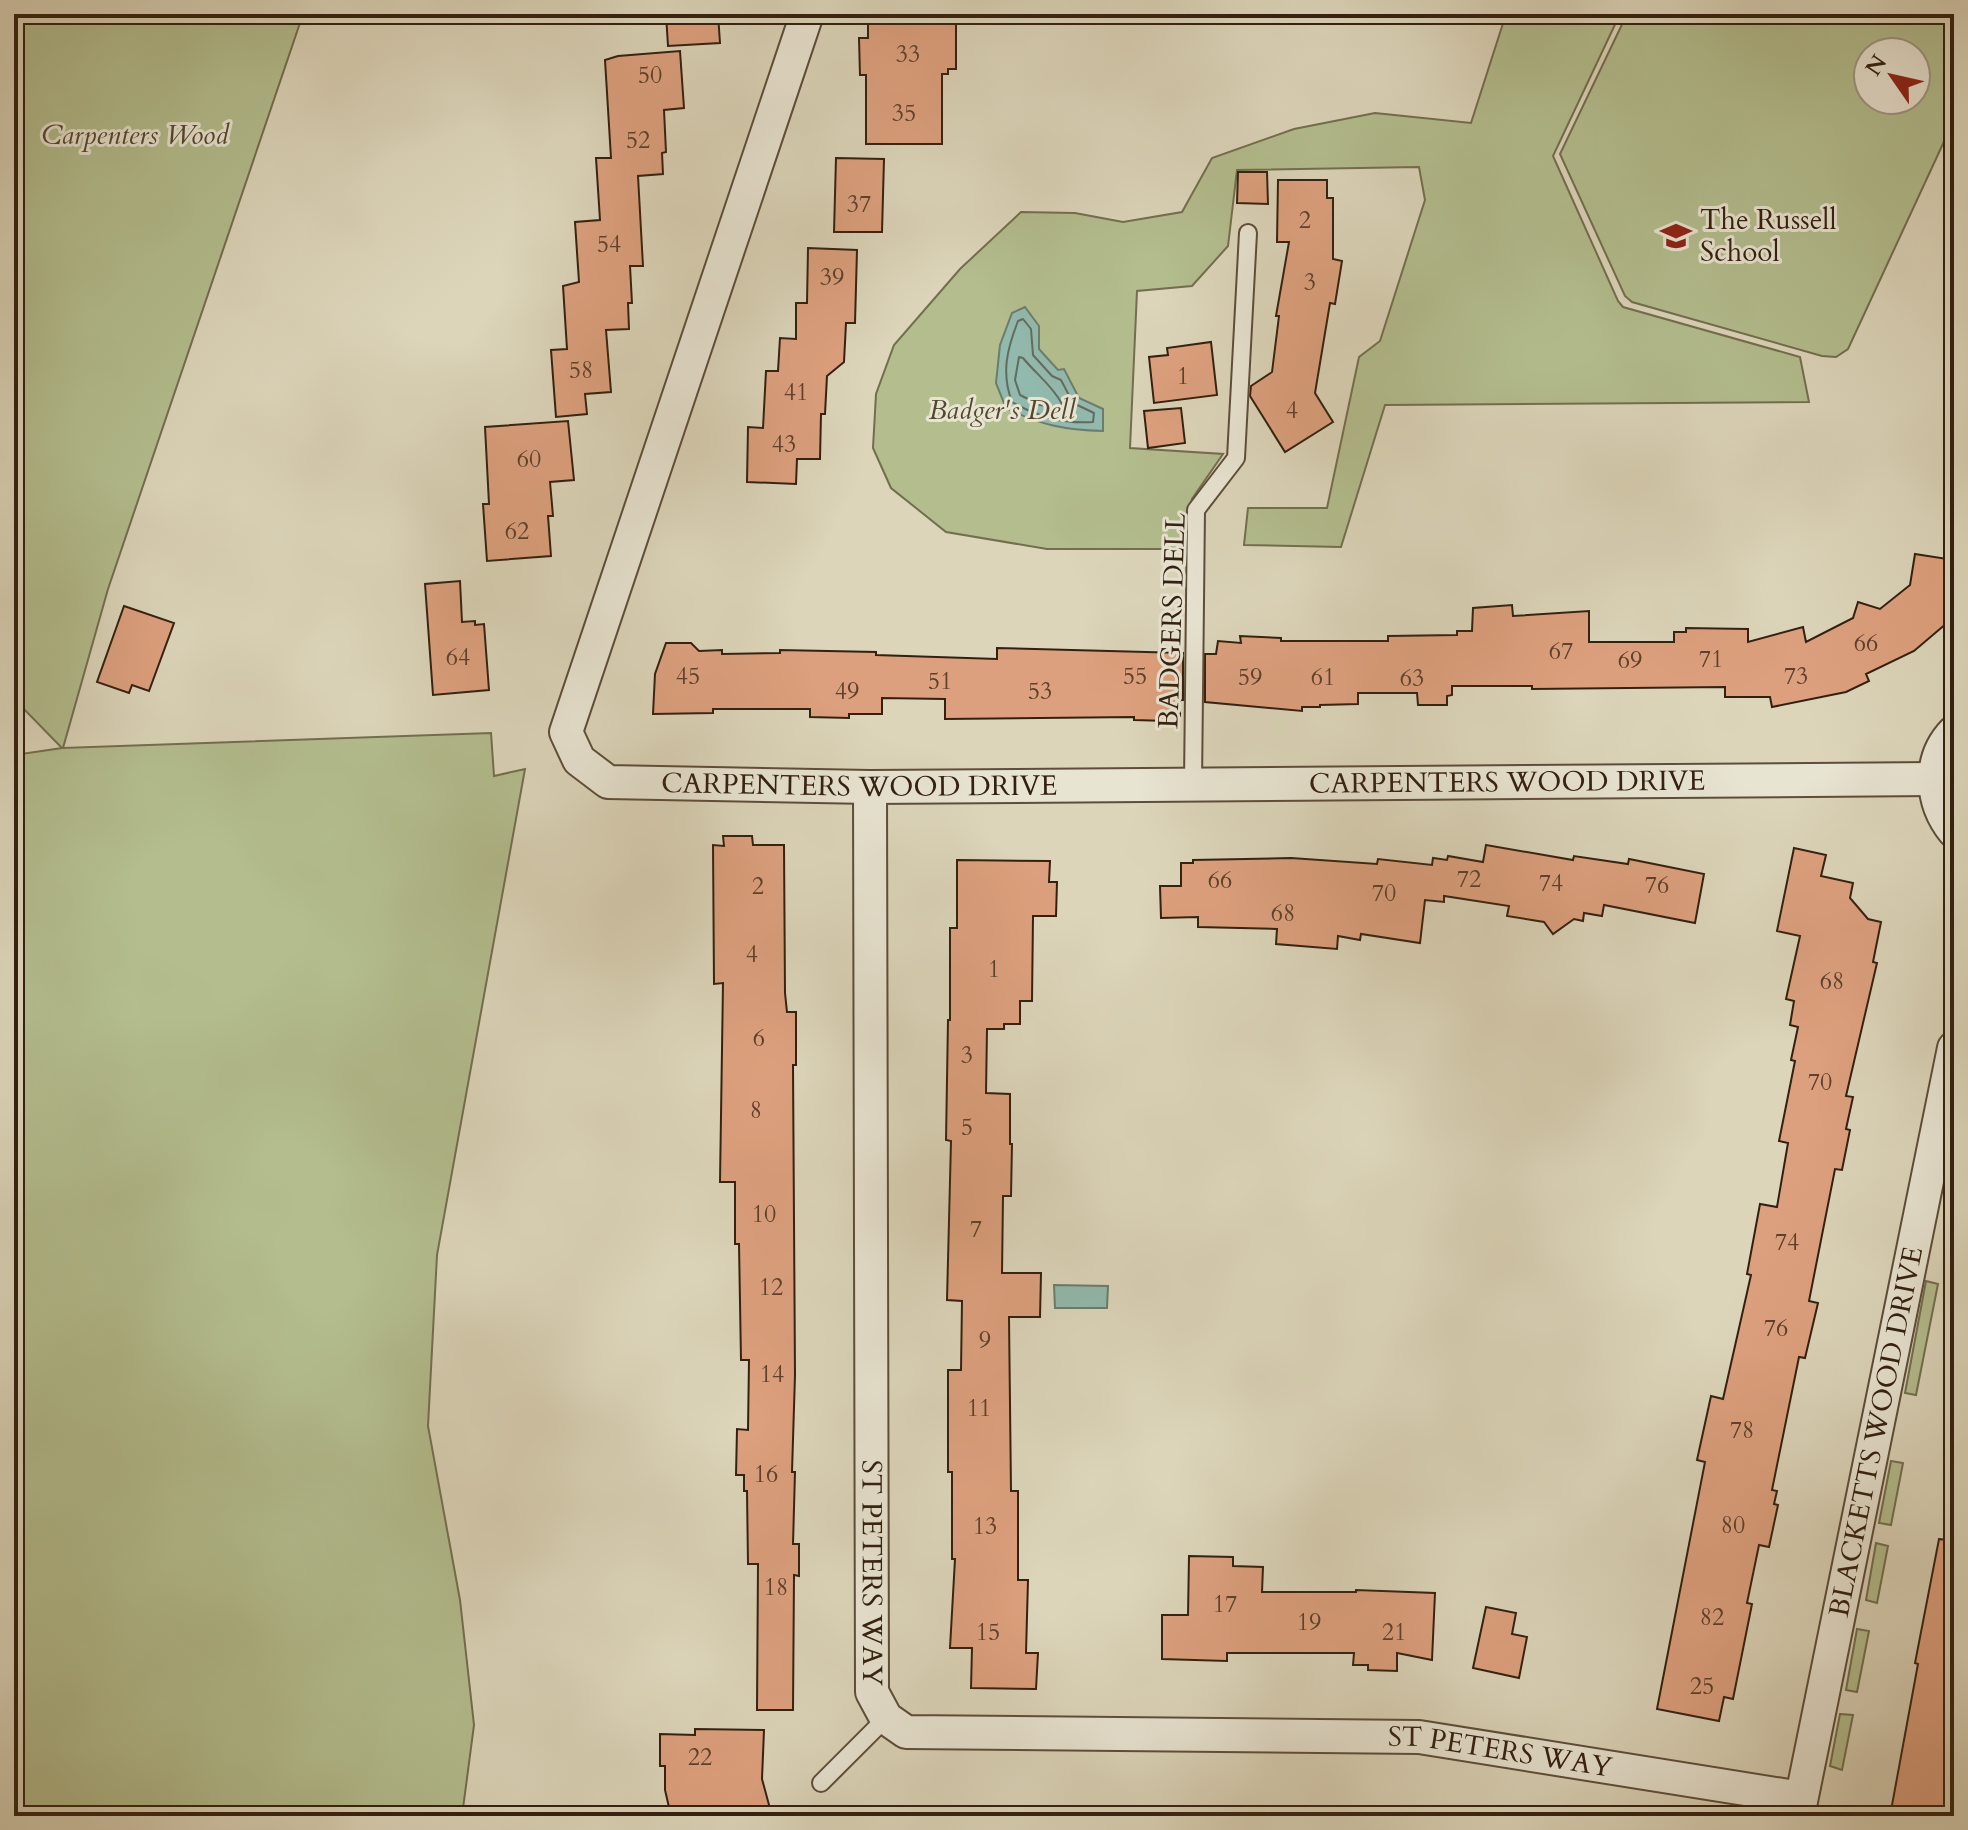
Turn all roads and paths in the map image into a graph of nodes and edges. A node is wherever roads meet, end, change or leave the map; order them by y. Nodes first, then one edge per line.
1 (807, 14) edge
2 (1248, 233) dead end
3 (1954, 732) edge
4 (1935, 779) junction
5 (1193, 784) junction
6 (870, 787) junction
7 (1954, 831) edge
8 (1954, 1048) edge
9 (886, 1718) junction
10 (821, 1783) dead end
11 (1799, 1807) edge

1 - 6 street, CARPENTERS WOOD DRIVE
2 - 5 lane, BADGERS DELL
3 - 4 street
4 - 5 street, CARPENTERS WOOD DRIVE
4 - 7 street
5 - 6 street, CARPENTERS WOOD DRIVE
6 - 9 street, ST PETERS WAY
8 - 11 street, BLACKETTS WOOD DRIVE
9 - 10 lane
9 - 11 street, ST PETERS WAY

